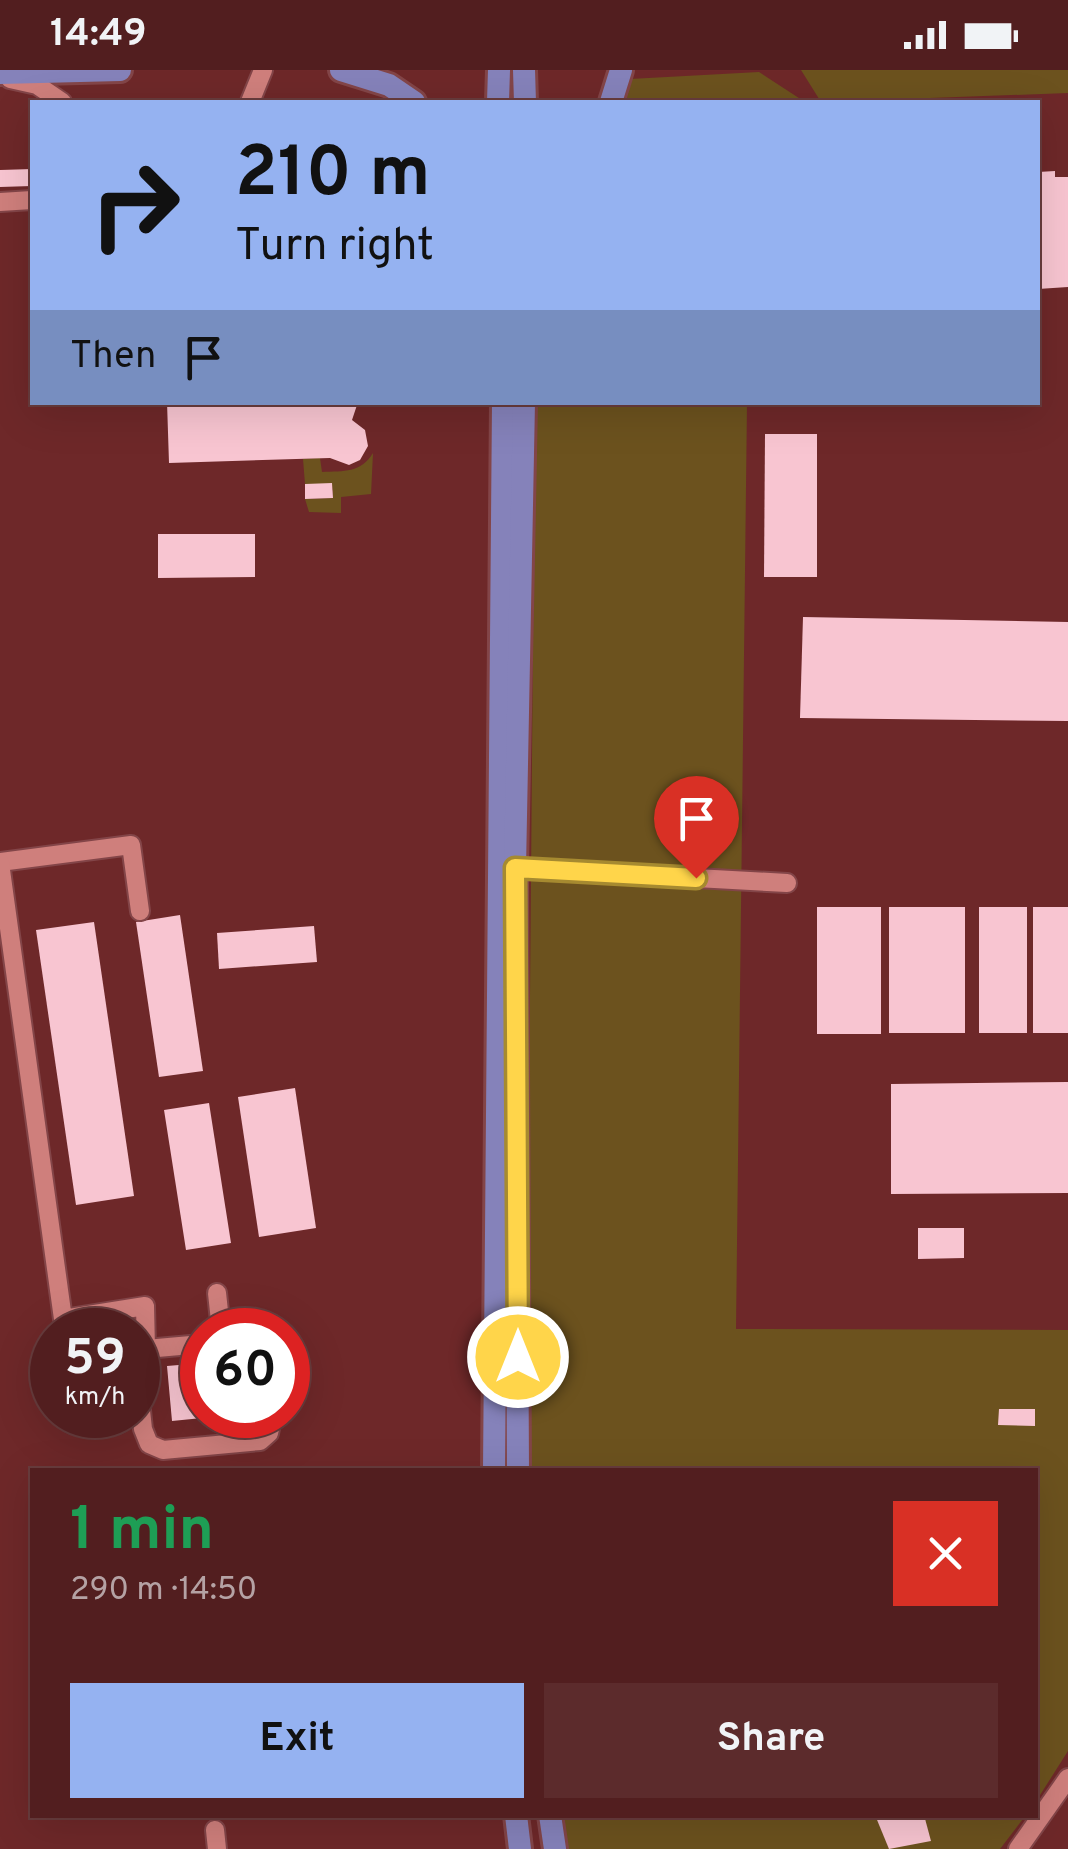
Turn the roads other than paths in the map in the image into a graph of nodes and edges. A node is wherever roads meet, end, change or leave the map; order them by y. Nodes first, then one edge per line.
1 (120, 70) edge
2 (263, 70) edge
3 (341, 70) edge
4 (499, 70) edge
5 (524, 70) edge
6 (621, 70) edge
7 (0, 75) edge
8 (35, 86) edge
9 (59, 100) edge
10 (251, 100) edge
11 (411, 100) edge
12 (498, 100) edge
13 (525, 100) edge
14 (611, 100) edge
15 (30, 200) edge
16 (0, 202) edge
17 (503, 405) edge
18 (524, 405) edge
19 (0, 862) edge
20 (515, 868) junction
21 (787, 882) dead end
22 (140, 911) dead end
23 (217, 1293) dead end
24 (62, 1308) edge
25 (219, 1308) edge
26 (146, 1438) edge
27 (263, 1438) edge
28 (494, 1468) edge
29 (518, 1468) edge
30 (1068, 1778) edge
31 (1061, 1808) edge
32 (516, 1818) edge
33 (550, 1818) edge
34 (214, 1830) dead end
35 (217, 1849) edge
36 (520, 1849) edge
37 (555, 1849) edge
38 (1018, 1849) edge

1 - 8 main road
2 - 10 street
3 - 11 main road
4 - 12 main road
5 - 13 main road
6 - 14 main road
7 - 8 main road
8 - 9 street
15 - 16 street
17 - 28 main road
18 - 20 main road
19 - 22 street
19 - 24 street
20 - 21 street
20 - 29 main road
23 - 25 street
26 - 27 street
30 - 31 street
31 - 38 street
32 - 36 main road
33 - 37 main road
34 - 35 street

